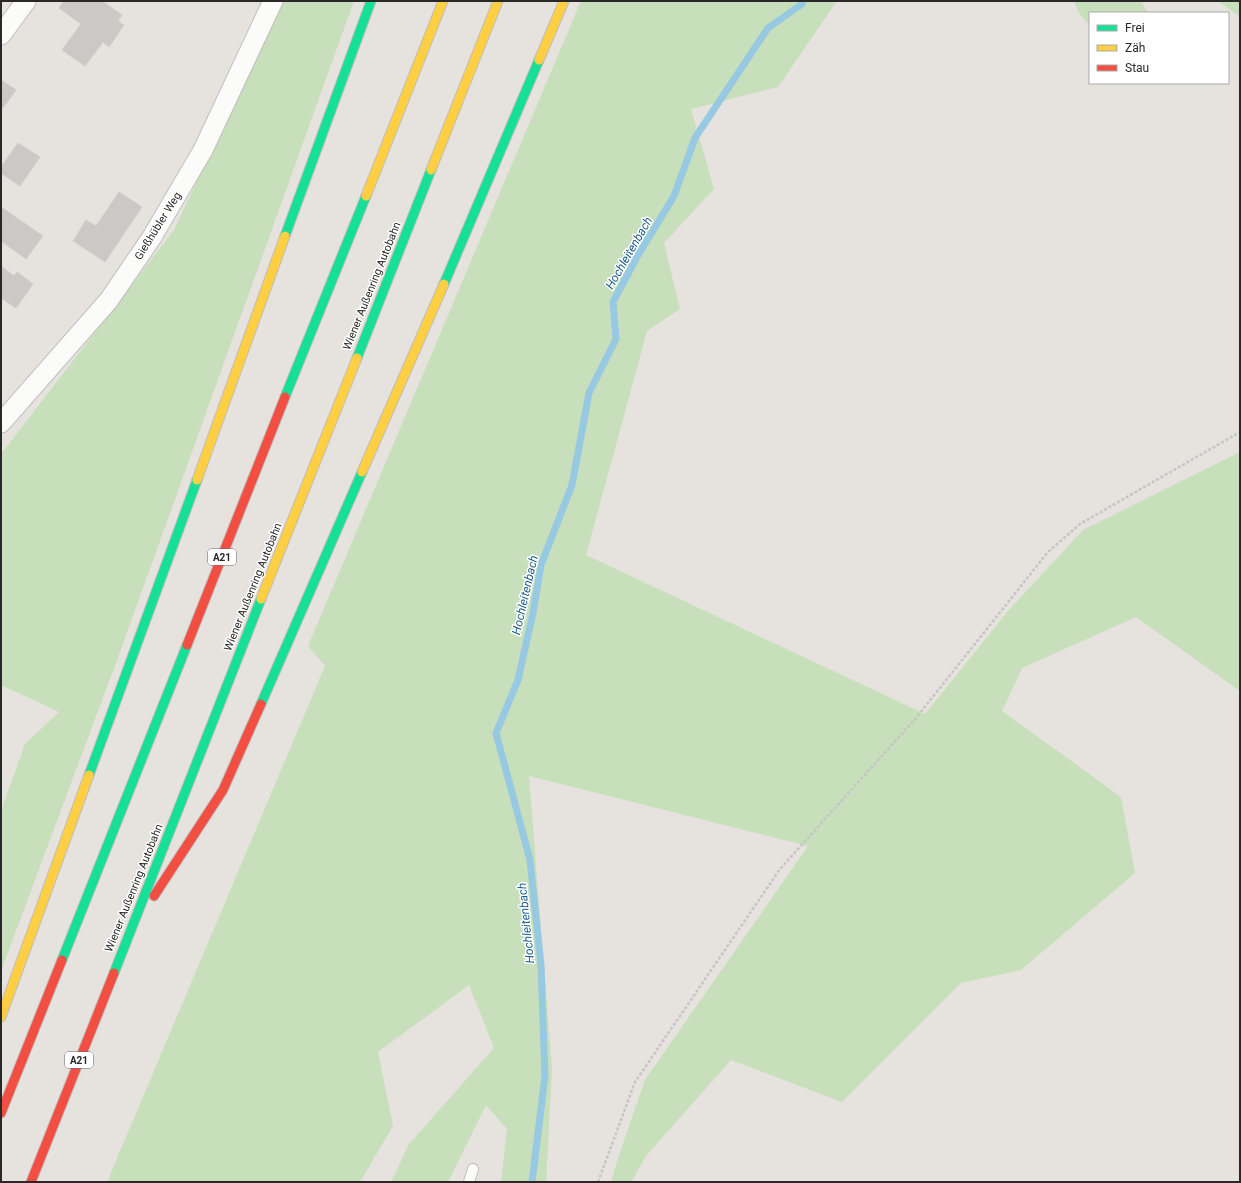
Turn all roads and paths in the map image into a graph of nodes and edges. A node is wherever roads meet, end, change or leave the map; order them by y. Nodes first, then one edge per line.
1 (26, 1) edge
2 (272, 1) edge
3 (371, 1) edge
4 (443, 1) edge
5 (498, 1) edge
6 (564, 1) edge
7 (1, 33) edge
8 (1, 423) edge
9 (1240, 432) edge
10 (127, 938) junction
11 (1, 1017) edge
12 (1, 1113) edge
13 (473, 1169) dead end
14 (31, 1182) edge
15 (469, 1182) edge
16 (598, 1182) edge

1 - 7 street
2 - 8 street, Gießhübler Weg
3 - 11 highway
4 - 12 highway, A21
5 - 10 highway, Wiener Außenring Autobahn / A21
6 - 10 highway
9 - 16 path
10 - 14 highway, Wiener Außenring Autobahn / A21
13 - 15 lane

